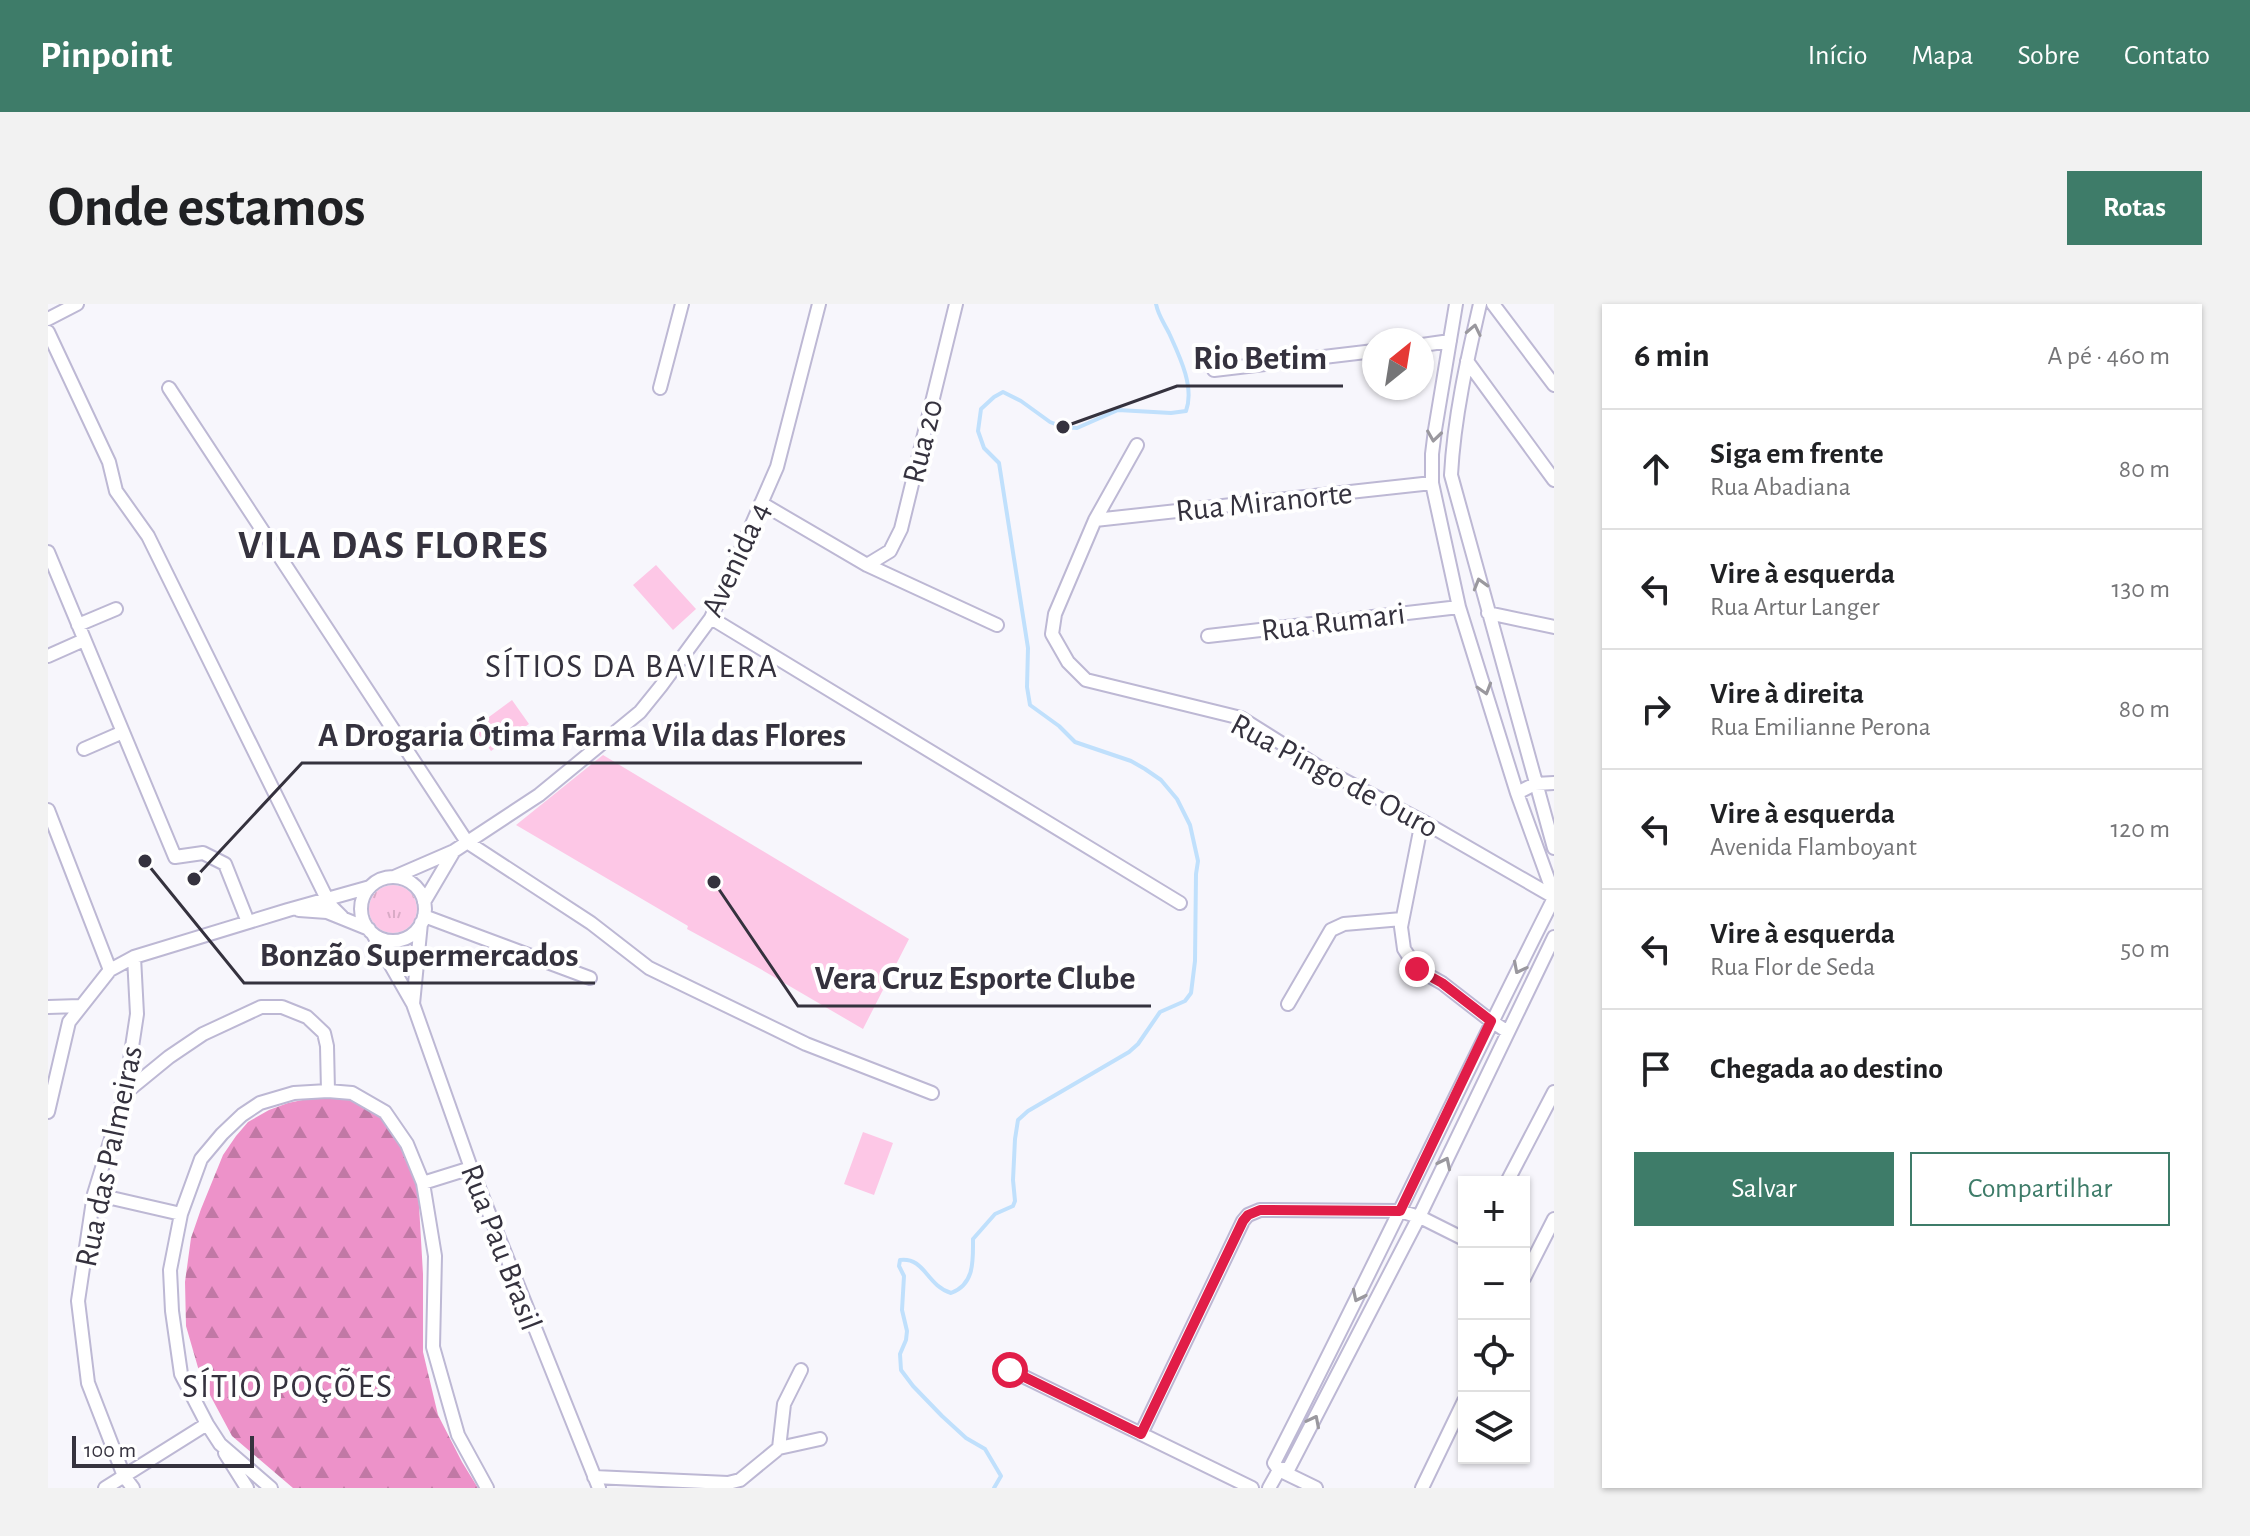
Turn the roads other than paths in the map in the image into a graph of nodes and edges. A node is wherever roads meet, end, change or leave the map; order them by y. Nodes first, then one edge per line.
1 (77, 304) edge
2 (682, 304) edge
3 (819, 304) edge
4 (956, 304) edge
5 (1456, 304) edge
6 (1480, 304) edge
7 (1493, 304) edge
8 (48, 319) edge
9 (48, 332) edge
10 (1450, 341) junction
11 (1434, 343) edge
12 (1362, 352) edge
13 (1467, 361) junction
14 (1214, 370) dead end
15 (1554, 385) edge
16 (169, 388) dead end
17 (660, 388) dead end
18 (1137, 445) dead end
19 (1554, 480) edge
20 (1432, 483) junction
21 (761, 503) junction
22 (1095, 520) junction
23 (48, 552) edge
24 (867, 565) junction
25 (1459, 607) junction
26 (116, 609) dead end
27 (1488, 613) junction
28 (711, 618) junction
29 (78, 625) junction
30 (997, 625) dead end
31 (1554, 627) edge
32 (1208, 636) dead end
33 (84, 640) junction
34 (48, 656) edge
35 (123, 732) junction
36 (84, 749) dead end
37 (1554, 783) edge
38 (1535, 784) junction
39 (1517, 793) junction
40 (48, 810) edge
41 (1422, 821) junction
42 (467, 842) junction
43 (1554, 848) edge
44 (454, 851) junction
45 (394, 877) junction
46 (370, 887) junction
47 (1554, 897) edge
48 (327, 898) junction
49 (424, 902) junction
50 (1180, 903) dead end
51 (288, 910) junction
52 (342, 917) junction
53 (1402, 919) junction
54 (422, 920) junction
55 (248, 922) junction
56 (371, 932) junction
57 (1554, 937) edge
58 (134, 957) junction
59 (110, 970) junction
60 (590, 978) dead end
61 (413, 1004) junction
62 (1288, 1004) dead end
63 (80, 1006) junction
64 (48, 1007) edge
65 (1491, 1021) junction
66 (1508, 1032) junction
67 (54, 1064) edge
68 (328, 1091) junction
69 (1554, 1092) edge
70 (125, 1093) junction
71 (932, 1093) dead end
72 (48, 1112) edge
73 (471, 1168) junction
74 (1510, 1176) edge
75 (423, 1183) junction
76 (94, 1194) junction
77 (1400, 1211) junction
78 (181, 1214) junction
79 (1419, 1217) junction
80 (1554, 1219) edge
81 (1458, 1236) edge
82 (1530, 1262) edge
83 (801, 1370) dead end
84 (1010, 1370) dead end
85 (1458, 1413) edge
86 (207, 1424) junction
87 (1141, 1434) junction
88 (820, 1439) dead end
89 (220, 1444) junction
90 (779, 1448) junction
91 (1279, 1470) junction
92 (124, 1476) junction
93 (596, 1482) edge
94 (105, 1488) edge
95 (133, 1488) edge
96 (247, 1488) edge
97 (271, 1488) edge
98 (487, 1488) edge
99 (1252, 1488) edge
100 (1269, 1488) edge
101 (1316, 1488) edge
102 (1422, 1488) edge

1 - 8 street
2 - 17 street
3 - 21 street, Avenida 4
4 - 24 street, Rua 20
5 - 10 street
13 -> 6 street
7 - 15 street
9 - 48 street
10 - 11 street
10 -> 20 street
12 - 14 street
13 - 19 street
27 -> 13 street
16 - 42 street
18 - 22 street
20 - 22 street, Rua Miranorte
20 - 25 street
21 - 24 street
21 - 28 street, Avenida 4
22 - 41 street, Rua Pingo de Ouro
23 - 29 street
24 - 30 street
25 - 32 street, Rua Rumari
25 -> 39 street
26 - 29 street
27 - 31 street
27 - 38 street
28 - 42 street, Avenida 4
28 - 50 street
29 - 33 street
33 - 34 street
33 - 35 street
35 - 36 street
35 - 55 street
37 - 38 street
38 - 39 street
38 - 43 street
39 - 47 street
40 - 59 street
41 - 47 street, Rua Pingo de Ouro
41 - 53 street
42 - 44 street, Avenida 4
42 - 71 street
44 - 45 street, Avenida 4
44 - 49 street, Avenida 4
45 - 46 street
45 - 49 street
46 - 48 street
46 - 56 street
47 -> 65 street
48 - 51 street
48 - 52 street
49 - 54 street
51 - 52 street
51 - 55 street
52 - 56 street
53 - 62 street
53 - 65 street
54 - 56 street
54 - 60 street
54 - 61 street, Rua Pau Brasil
55 - 58 street
56 - 61 street, Rua Pau Brasil
57 - 66 street
58 - 59 street
58 - 70 street, Rua das Palmeiras
59 - 63 street
61 - 73 street, Rua Pau Brasil
63 - 64 street
63 - 67 street
65 - 66 street
65 - 77 street
79 -> 66 street
67 - 72 street
68 - 70 street
68 - 75 street
68 - 78 street
69 - 74 street
70 - 76 street, Rua das Palmeiras
73 - 75 street
73 - 93 street, Rua Pau Brasil
75 - 98 street
76 - 78 street
76 - 92 street, Rua das Palmeiras
77 - 79 street
77 - 87 street
77 -> 91 street
78 - 86 street
79 - 81 street
91 -> 79 street
80 - 82 street
83 - 90 street
84 - 87 street
85 - 102 street
86 - 89 street
86 - 92 street
87 - 99 street
88 - 90 street
89 - 96 street
89 - 97 street
90 - 93 street
91 - 100 street
91 - 101 street
92 - 94 street
92 - 95 street, Rua das Palmeiras

